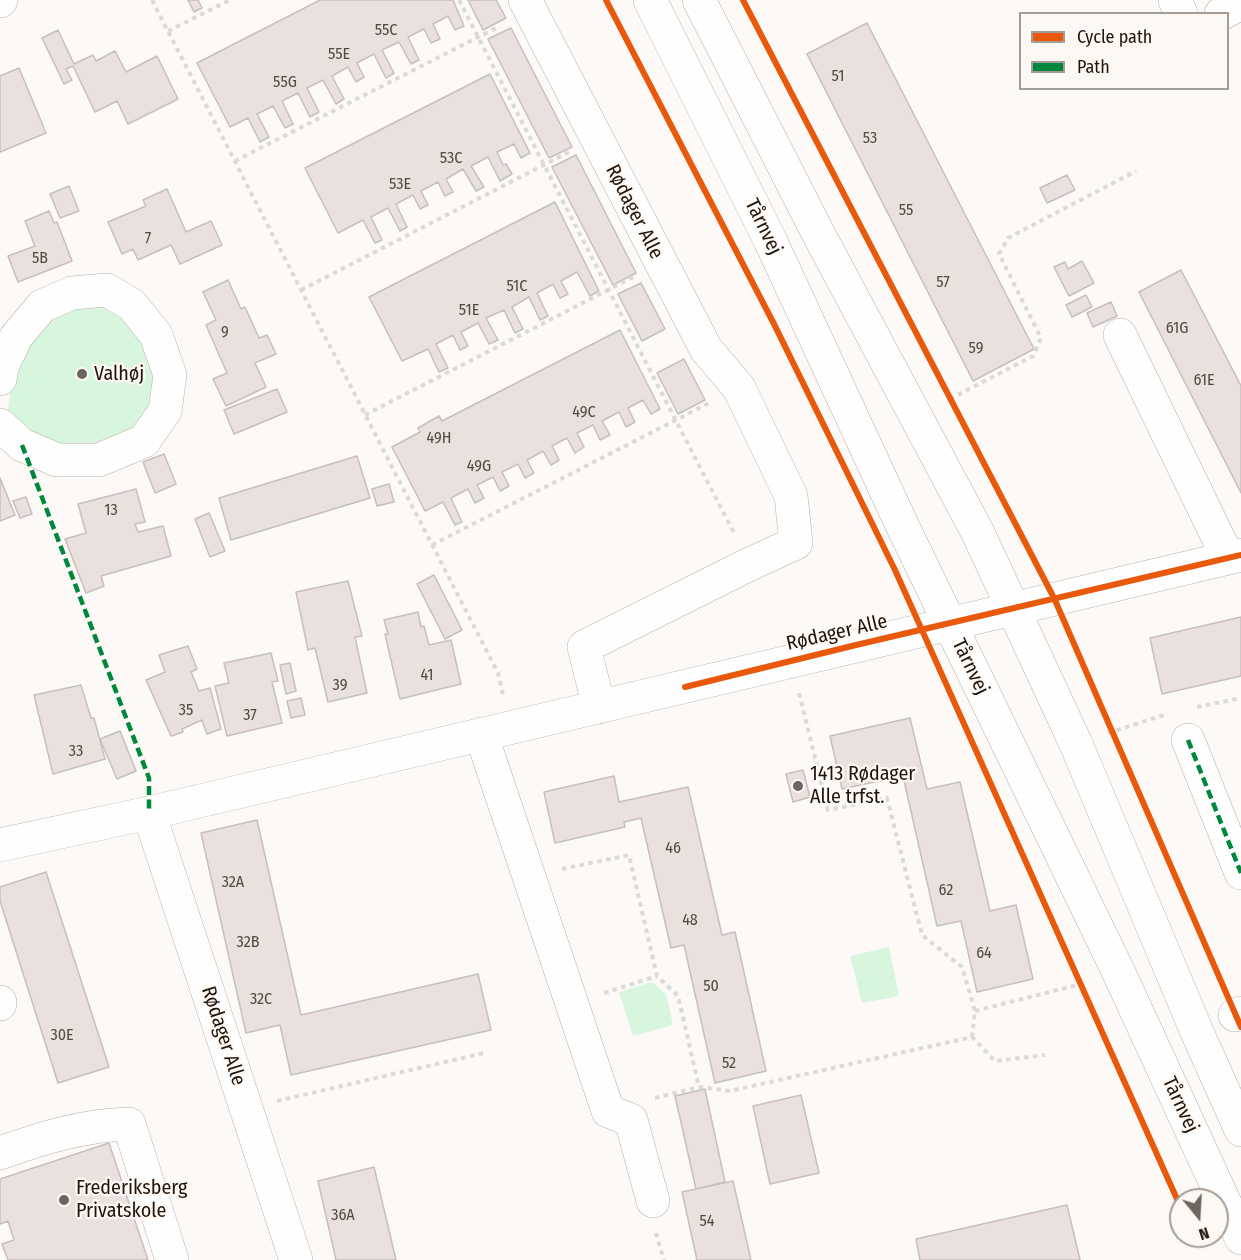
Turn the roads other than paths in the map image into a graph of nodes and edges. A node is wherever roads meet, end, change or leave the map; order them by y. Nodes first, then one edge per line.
1 (650, 0) edge
2 (699, 0) edge
3 (1241, 3) edge
4 (528, 5) edge
5 (1225, 12) edge
6 (1120, 335) dead end
7 (0, 379) edge
8 (0, 424) edge
9 (1235, 556) edge
10 (1013, 608) junction
11 (949, 624) junction
12 (599, 707) junction
13 (1183, 720) road end
14 (496, 730) junction
15 (149, 813) junction
16 (0, 845) edge
17 (1241, 873) edge
18 (1241, 1130) edge
19 (0, 1153) edge
20 (652, 1202) dead end
21 (1241, 1238) edge
22 (172, 1260) edge
23 (296, 1260) edge

1 - 11 street, Tårnvej
2 - 10 street
3 - 5 street
4 - 12 street, Rødager Alle
6 - 9 street
7 - 8 street
9 - 10 street, Rødager Alle
10 - 11 street, Rødager Alle
10 - 18 street
11 - 12 street, Rødager Alle
11 - 21 street, Tårnvej
12 - 14 street, Rødager Alle
13 - 17 street
14 - 15 street, Rødager Alle
14 - 20 street
15 - 16 street, Rødager Alle
15 - 23 street, Rødager Alle
19 - 22 street

